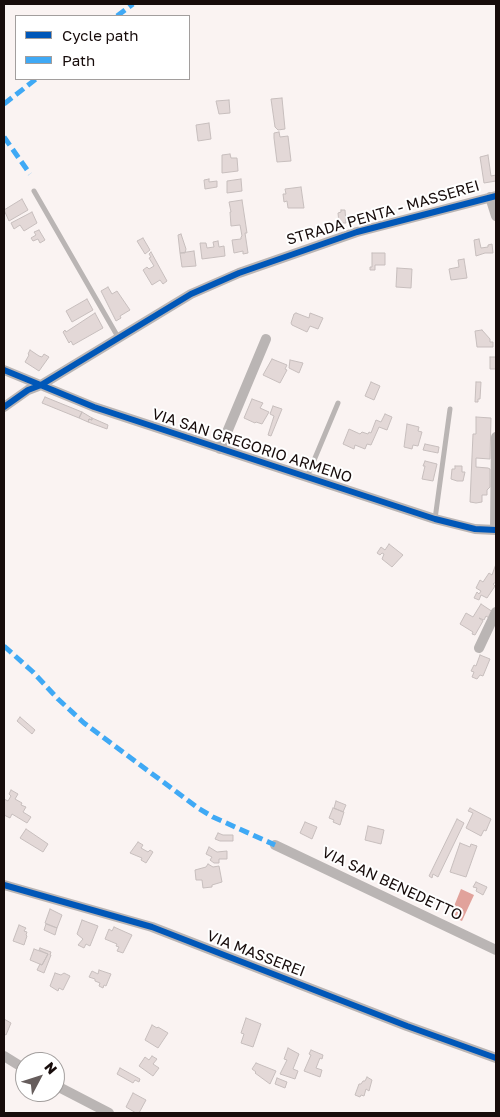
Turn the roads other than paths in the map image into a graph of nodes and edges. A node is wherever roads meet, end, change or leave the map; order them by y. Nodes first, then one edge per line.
1 (34, 191) dead end
2 (493, 197) edge
3 (496, 216) edge
4 (118, 337) junction
5 (266, 339) dead end
6 (4, 370) edge
7 (41, 385) junction
8 (338, 403) dead end
9 (4, 407) edge
10 (450, 409) dead end
11 (496, 437) edge
12 (220, 449) junction
13 (307, 477) junction
14 (435, 519) junction
15 (496, 530) edge
16 (496, 612) edge
17 (479, 648) dead end
18 (275, 845) dead end
19 (4, 885) edge
20 (496, 950) edge
21 (4, 1056) edge
22 (496, 1058) edge
23 (15, 1063) edge
24 (65, 1090) edge
25 (108, 1113) edge

1 - 4 lane
2 - 3 street
2 - 4 street, STRADA PENTA - MASSEREI
4 - 7 street, STRADA PENTA - MASSEREI
5 - 12 street
6 - 7 street, VIA SAN GREGORIO ARMENO
7 - 9 street, STRADA PENTA - MASSEREI
7 - 12 street, VIA SAN GREGORIO ARMENO
8 - 13 lane
10 - 14 lane
11 - 15 street
12 - 13 street, VIA SAN GREGORIO ARMENO
13 - 14 street, VIA SAN GREGORIO ARMENO
14 - 15 street, VIA SAN GREGORIO ARMENO
16 - 17 street
18 - 20 street, VIA SAN BENEDETTO
19 - 22 street, VIA MASSEREI
21 - 23 street
24 - 25 street

